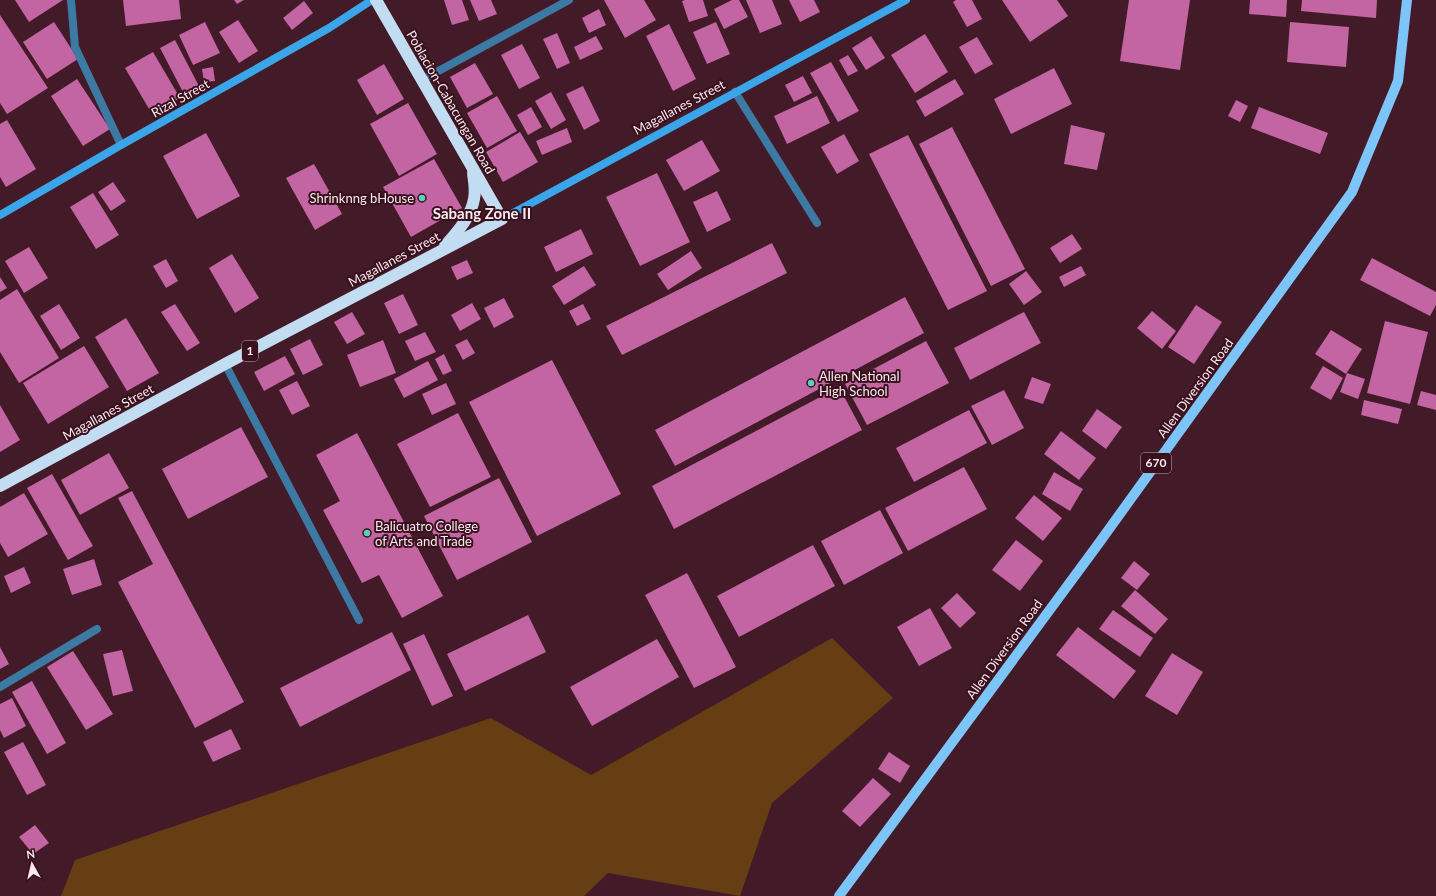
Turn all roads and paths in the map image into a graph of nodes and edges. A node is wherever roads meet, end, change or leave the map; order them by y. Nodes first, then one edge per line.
1 (71, 0) edge
2 (372, 0) edge
3 (376, 0) edge
4 (570, 0) edge
5 (906, 0) edge
6 (1407, 0) edge
7 (422, 80) junction
8 (735, 92) junction
9 (121, 145) junction
10 (473, 168) junction
11 (0, 215) edge
12 (502, 219) junction
13 (816, 223) dead end
14 (441, 250) junction
15 (225, 364) junction
16 (0, 486) edge
17 (359, 620) dead end
18 (97, 629) dead end
19 (0, 686) edge
20 (839, 896) edge

1 - 9 street
2 - 9 main road, Rizal Street
3 - 7 highway, Poblacion-Cabacungan Road
4 - 7 street
5 - 8 main road, Magallanes Street
6 - 20 main road, Allen Diversion Road / 670
7 - 10 highway, Poblacion-Cabacungan Road
8 - 12 main road, Magallanes Street
8 - 13 street
9 - 11 main road, Rizal Street
10 - 12 highway, Poblacion-Cabacungan Road
10 - 14 highway
12 - 14 highway, Magallanes Street / 1
14 - 15 highway, Magallanes Street / 1
15 - 16 highway, Magallanes Street / 1
15 - 17 street
18 - 19 street

